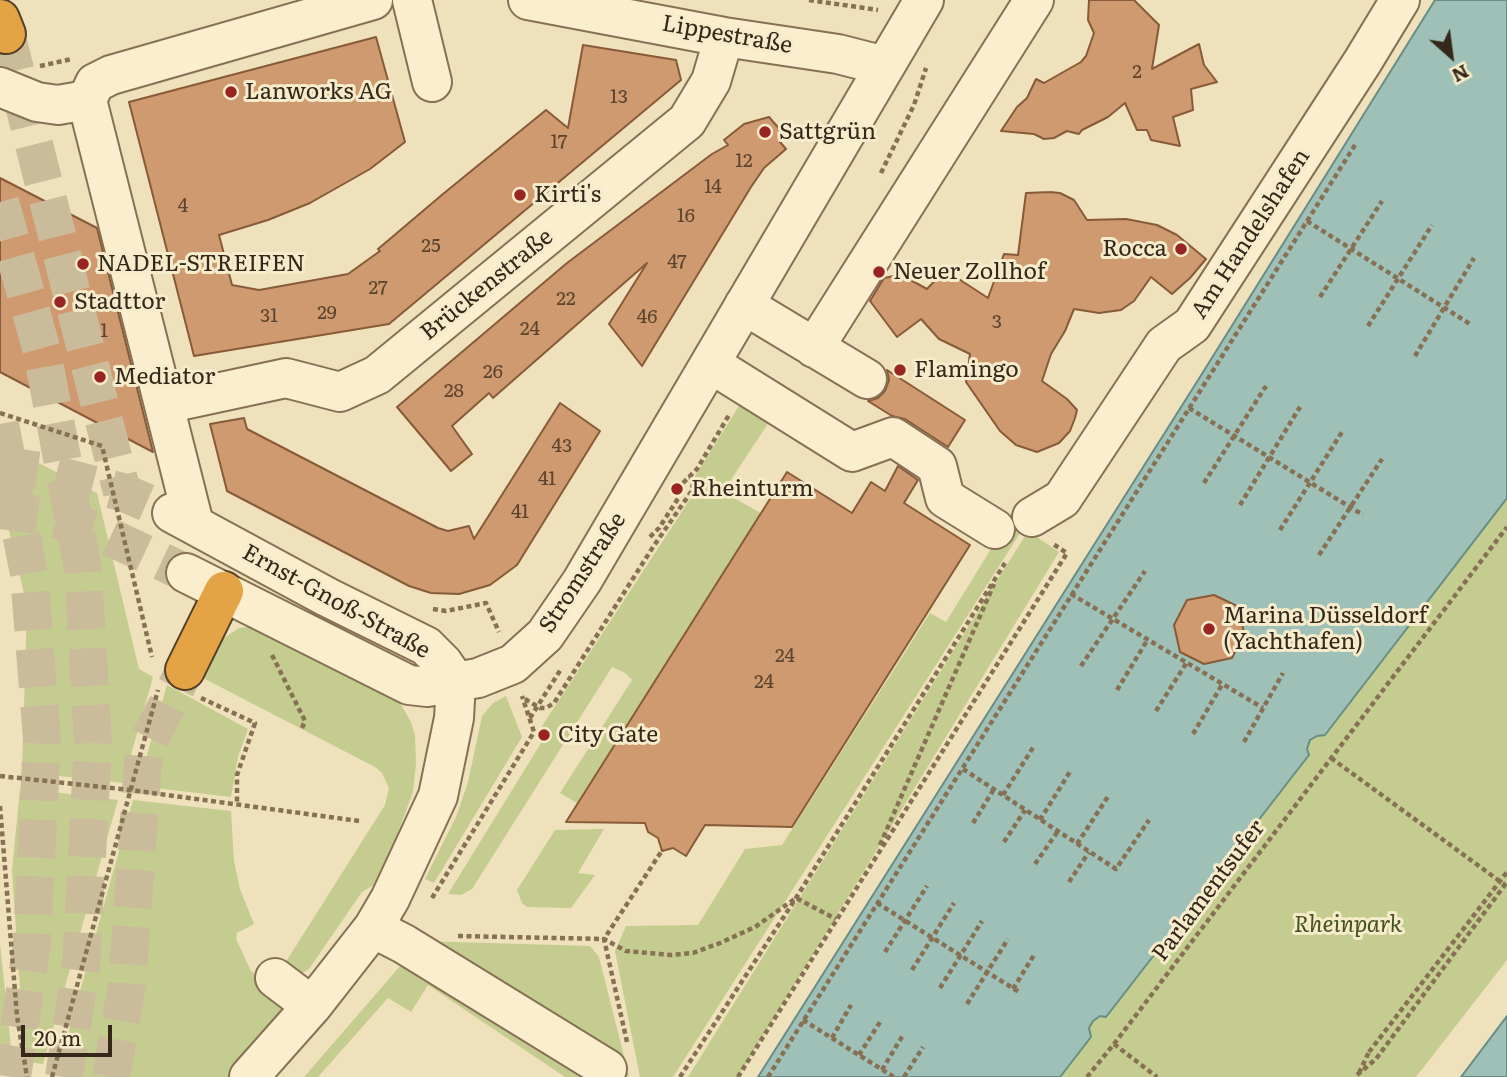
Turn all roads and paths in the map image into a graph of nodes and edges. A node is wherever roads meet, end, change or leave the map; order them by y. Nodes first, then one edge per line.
1 (373, 0) edge
2 (412, 0) edge
3 (528, 0) edge
4 (809, 0) edge
5 (1034, 0) edge
6 (1400, 0) edge
7 (639, 9) edge
8 (916, 13) edge
9 (724, 37) junction
10 (929, 57) dead end
11 (885, 66) junction
12 (432, 82) dead end
13 (0, 87) edge
14 (91, 91) junction
15 (1355, 145) dead end
16 (877, 180) dead end
17 (1382, 201) dead end
18 (1307, 221) junction
19 (1432, 225) dead end
20 (1351, 249) junction
21 (1474, 258) dead end
22 (1398, 278) junction
23 (1320, 297) dead end
24 (744, 306) junction
25 (1444, 307) junction
26 (1471, 324) dead end
27 (1368, 326) dead end
28 (814, 348) junction
29 (1415, 356) dead end
30 (710, 364) junction
31 (867, 379) dead end
32 (1266, 386) dead end
33 (165, 404) junction
34 (1300, 407) dead end
35 (1189, 408) junction
36 (0, 413) edge
37 (1342, 432) dead end
38 (1235, 436) junction
39 (1269, 457) junction
40 (1382, 459) dead end
41 (688, 469) dead end
42 (1310, 482) junction
43 (1205, 483) dead end
44 (1240, 505) dead end
45 (1351, 508) junction
46 (1363, 515) dead end
47 (1032, 517) joint
48 (188, 522) junction
49 (1507, 527) edge
50 (995, 529) dead end
51 (1280, 530) dead end
52 (1062, 550) dead end
53 (1319, 555) dead end
54 (1002, 567) junction
55 (1144, 571) dead end
56 (186, 573) tunnel mouth
57 (224, 591) junction
58 (1071, 594) junction
59 (427, 607) dead end
60 (1113, 618) junction
61 (1148, 639) junction
62 (1187, 661) junction
63 (1081, 666) dead end
64 (1283, 673) dead end
65 (174, 678) junction
66 (518, 681) junction
67 (456, 682) junction
68 (1223, 683) junction
69 (1117, 690) dead end
70 (1263, 708) junction
71 (1156, 711) dead end
72 (1193, 734) dead end
73 (1244, 742) dead end
74 (1034, 746) dead end
75 (1331, 758) junction
76 (962, 769) junction
77 (1071, 770) dead end
78 (0, 776) edge
79 (994, 789) junction
80 (130, 790) junction
81 (1003, 795) junction
82 (1109, 795) dead end
83 (0, 806) edge
84 (237, 806) junction
85 (1025, 810) junction
86 (1040, 820) junction
87 (1149, 820) dead end
88 (359, 821) dead end
89 (972, 823) dead end
90 (1058, 831) junction
91 (1003, 842) dead end
92 (1077, 844) junction
93 (663, 849) dead end
94 (1089, 852) junction
95 (873, 861) junction
96 (1035, 864) dead end
97 (1507, 872) edge
98 (1069, 882) dead end
99 (1506, 884) edge
100 (927, 886) dead end
101 (796, 898) junction
102 (877, 903) junction
103 (954, 903) dead end
104 (836, 919) junction
105 (905, 921) junction
106 (982, 921) dead end
107 (373, 928) junction
108 (452, 935) dead end
109 (932, 938) junction
110 (604, 939) junction
111 (1008, 939) dead end
112 (885, 952) dead end
113 (1034, 955) dead end
114 (960, 956) junction
115 (912, 970) dead end
116 (987, 972) junction
117 (275, 978) dead end
118 (940, 988) dead end
119 (967, 1004) dead end
120 (851, 1005) dead end
121 (312, 1006) junction
122 (803, 1020) junction
123 (880, 1021) dead end
124 (903, 1035) dead end
125 (832, 1038) junction
126 (1114, 1044) junction
127 (923, 1047) dead end
128 (859, 1055) junction
129 (618, 1060) joint
130 (882, 1070) junction
131 (1357, 1076) edge
132 (27, 1077) edge
133 (52, 1077) edge
134 (249, 1077) edge
135 (680, 1077) edge
136 (737, 1077) edge
137 (768, 1077) edge
138 (894, 1077) edge
139 (904, 1077) edge
140 (1087, 1077) edge
141 (1157, 1077) edge

1 - 14 street
2 - 12 street
3 - 7 street, Lippestraße
4 - 8 path
5 - 28 street
6 - 47 street, Am Handelshafen
7 - 9 street, Lippestraße
8 - 11 street, Stromstraße
9 - 11 street, Lippestraße
9 - 33 street, Brückenstraße
10 - 16 path
11 - 24 street, Stromstraße
13 - 14 street
14 - 33 street
15 - 18 path
17 - 20 path
18 - 20 path
18 - 35 path
19 - 22 path
20 - 22 path
20 - 23 path
21 - 25 path
22 - 25 path
22 - 27 path
24 - 28 street
24 - 30 street, Stromstraße
25 - 26 path
25 - 29 path
28 - 31 street
30 - 50 street
30 - 66 street, Stromstraße
32 - 38 path
33 - 48 street
34 - 39 path
35 - 38 path
35 - 58 path
36 - 65 path
37 - 42 path
38 - 39 path
38 - 43 path
39 - 42 path
39 - 44 path
40 - 45 path
41 - 66 path
42 - 45 path
42 - 51 path
45 - 46 path
45 - 53 path
47 - 54 path
48 - 57 street
48 - 67 street, Ernst-Gnoß-Straße
49 - 75 path, Parlamentsufer
52 - 95 path
54 - 95 path
54 - 101 path
55 - 60 path
56 - 57 street, Ernst-Gnoß-Straße
57 - 65 highway
57 - 67 street, Ernst-Gnoß-Straße
58 - 60 path
58 - 76 path
59 - 66 path
60 - 61 path
60 - 63 path
61 - 62 path
61 - 69 path
62 - 68 path
62 - 71 path
64 - 70 path
65 - 80 path
65 - 84 path
66 - 67 street, Stromstraße
67 - 107 street
68 - 70 path
68 - 72 path
70 - 73 path
74 - 81 path
75 - 99 path
75 - 126 path, Parlamentsufer
76 - 79 path
76 - 102 path
77 - 86 path
78 - 80 path
79 - 81 path
79 - 89 path
80 - 84 path
80 - 133 path
81 - 85 path
82 - 92 path
83 - 132 path
84 - 88 path
85 - 86 path
85 - 91 path
86 - 90 path
87 - 94 path
90 - 92 path
90 - 96 path
92 - 94 path
93 - 110 path
94 - 98 path
95 - 104 path
97 - 131 path, bridge
99 - 131 path
100 - 105 path
101 - 104 path
101 - 110 path
101 - 135 path
102 - 105 path
102 - 122 path
103 - 109 path
104 - 136 path
105 - 109 path
105 - 112 path
106 - 114 path
107 - 121 street
107 - 129 street
108 - 110 path
109 - 114 path
109 - 115 path
110 - 129 path
111 - 116 path
113 - 116 path
114 - 116 path
114 - 118 path
116 - 119 path
117 - 121 street
120 - 125 path
121 - 134 street
122 - 125 path
122 - 137 path
123 - 128 path
124 - 130 path
125 - 128 path
126 - 140 path, Parlamentsufer
126 - 141 path
127 - 139 path
128 - 130 path
130 - 138 path

